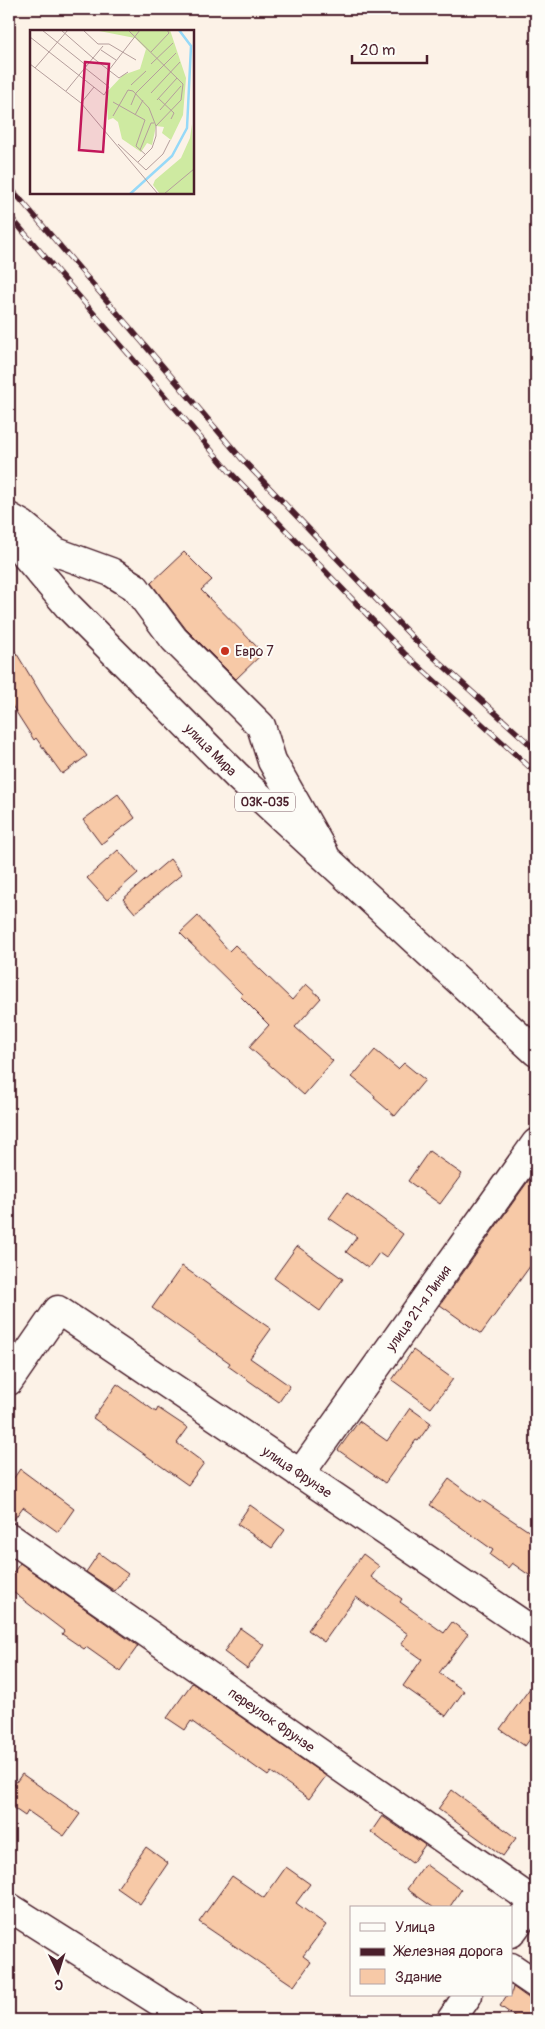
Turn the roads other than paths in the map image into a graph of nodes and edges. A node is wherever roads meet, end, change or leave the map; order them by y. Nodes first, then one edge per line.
1 (9, 517) edge
2 (9, 536) edge
3 (328, 861) junction
4 (536, 1052) edge
5 (536, 1143) edge
6 (9, 1381) edge
7 (300, 1474) junction
8 (9, 1537) edge
9 (536, 1633) edge
10 (535, 1900) edge
11 (9, 1907) edge
12 (512, 1932) edge
13 (512, 1968) edge
14 (536, 1984) edge
15 (467, 1996) edge
16 (188, 2020) edge
17 (451, 2020) edge

1 - 3 street
2 - 3 street, улица Мира / 03К-035
3 - 4 street, улица Мира / 03К-035
5 - 7 street, улица 21-я Линия
6 - 7 street, улица Фрунзе
7 - 9 street, улица Фрунзе
8 - 10 street, переулок Фрунзе
10 - 12 street
11 - 16 street
13 - 14 street
15 - 17 street

